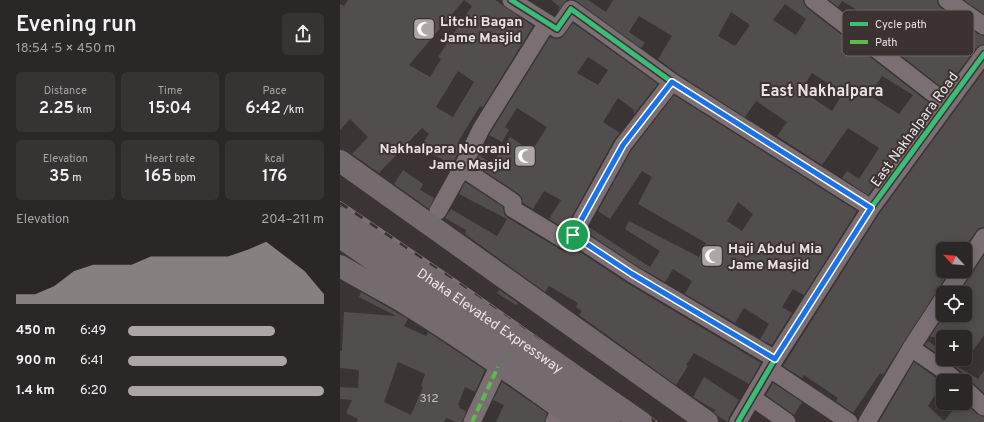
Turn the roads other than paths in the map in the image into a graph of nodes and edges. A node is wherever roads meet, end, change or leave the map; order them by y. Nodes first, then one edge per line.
1 (511, 0) edge
2 (813, 0) edge
3 (946, 0) edge
4 (961, 10) edge
5 (974, 19) edge
6 (547, 23) junction
7 (842, 23) edge
8 (984, 26) edge
9 (984, 54) edge
10 (885, 56) edge
11 (672, 82) junction
12 (947, 104) junction
13 (340, 161) edge
14 (462, 168) junction
15 (340, 170) edge
16 (871, 208) junction
17 (438, 211) dead end
18 (340, 218) edge
19 (573, 235) junction
20 (984, 237) edge
21 (340, 239) edge
22 (972, 255) edge
23 (340, 266) edge
24 (518, 288) dead end
25 (936, 310) edge
26 (911, 348) junction
27 (772, 364) junction
28 (498, 367) dead end
29 (948, 374) edge
30 (972, 396) edge
31 (753, 398) junction
32 (984, 407) edge
33 (472, 422) edge
34 (580, 422) edge
35 (611, 422) edge
36 (641, 422) edge
37 (706, 422) edge
38 (738, 422) edge
39 (787, 422) edge
40 (849, 422) edge
41 (867, 422) edge

1 - 6 street
2 - 7 street
3 - 4 street
5 - 8 street
6 - 11 street
6 - 14 street
9 - 12 street, East Nakhalpara Road
10 - 12 street
11 - 16 street
11 - 19 street
12 - 16 street, East Nakhalpara Road
13 - 37 highway
14 - 17 street
14 - 19 street
15 - 24 street
16 - 27 street, East Nakhalpara Road
18 - 36 highway, Dhaka Elevated Expressway, bridge
19 - 27 street
20 - 22 street
21 - 35 highway, Dhaka Elevated Expressway, bridge
23 - 34 highway
25 - 26 street
26 - 29 street
26 - 41 street
27 - 31 street, East Nakhalpara Road
27 - 40 street
28 - 33 street
30 - 32 street
31 - 38 street, East Nakhalpara Road
31 - 39 street

